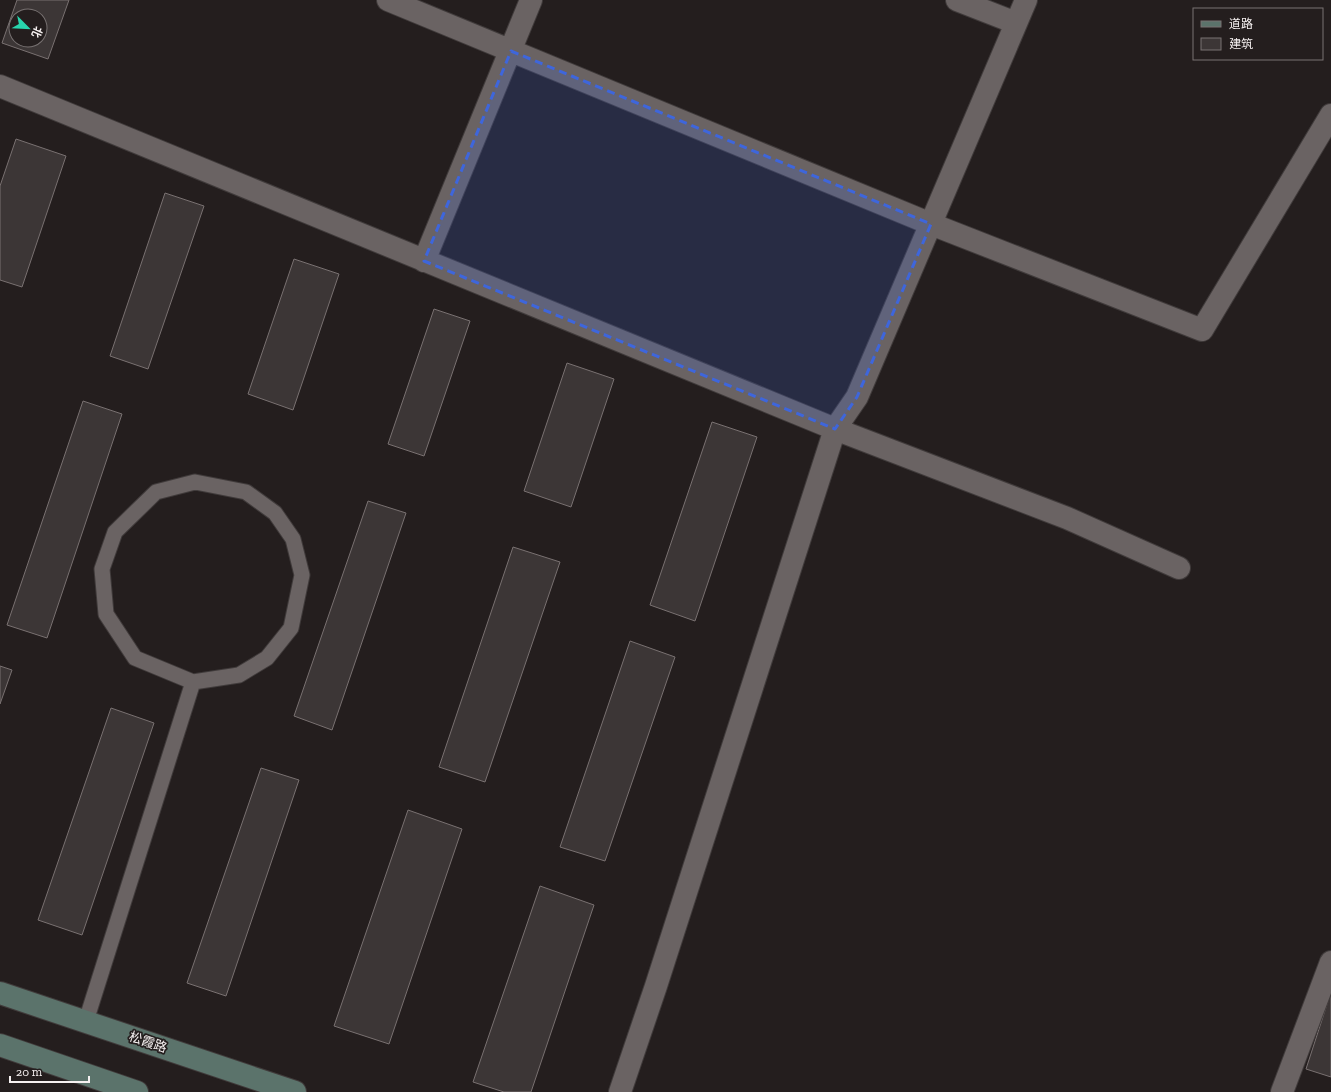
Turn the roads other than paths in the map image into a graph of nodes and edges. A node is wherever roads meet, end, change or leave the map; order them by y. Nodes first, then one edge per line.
1 (388, 0) edge
2 (531, 0) edge
3 (957, 0) edge
4 (1026, 0) edge
5 (1016, 23) junction
6 (511, 51) junction
7 (0, 86) edge
8 (1331, 115) edge
9 (931, 224) junction
10 (424, 261) junction
11 (835, 430) junction
12 (1179, 568) dead end
13 (193, 682) junction
14 (1331, 962) edge
15 (0, 993) edge
16 (86, 1021) junction
17 (0, 1045) edge
18 (137, 1092) edge
19 (295, 1092) edge
20 (620, 1092) edge
21 (1282, 1092) edge

1 - 6 street
2 - 6 street
3 - 5 street
4 - 5 street
5 - 9 street
6 - 9 street
6 - 10 street
7 - 10 street
8 - 9 street
9 - 11 street
10 - 11 street
11 - 12 street
11 - 20 street
13 - 13 lane
13 - 16 lane
14 - 21 street
15 - 16 main road, 松霞路
16 - 19 main road, 松霞路
17 - 18 main road

